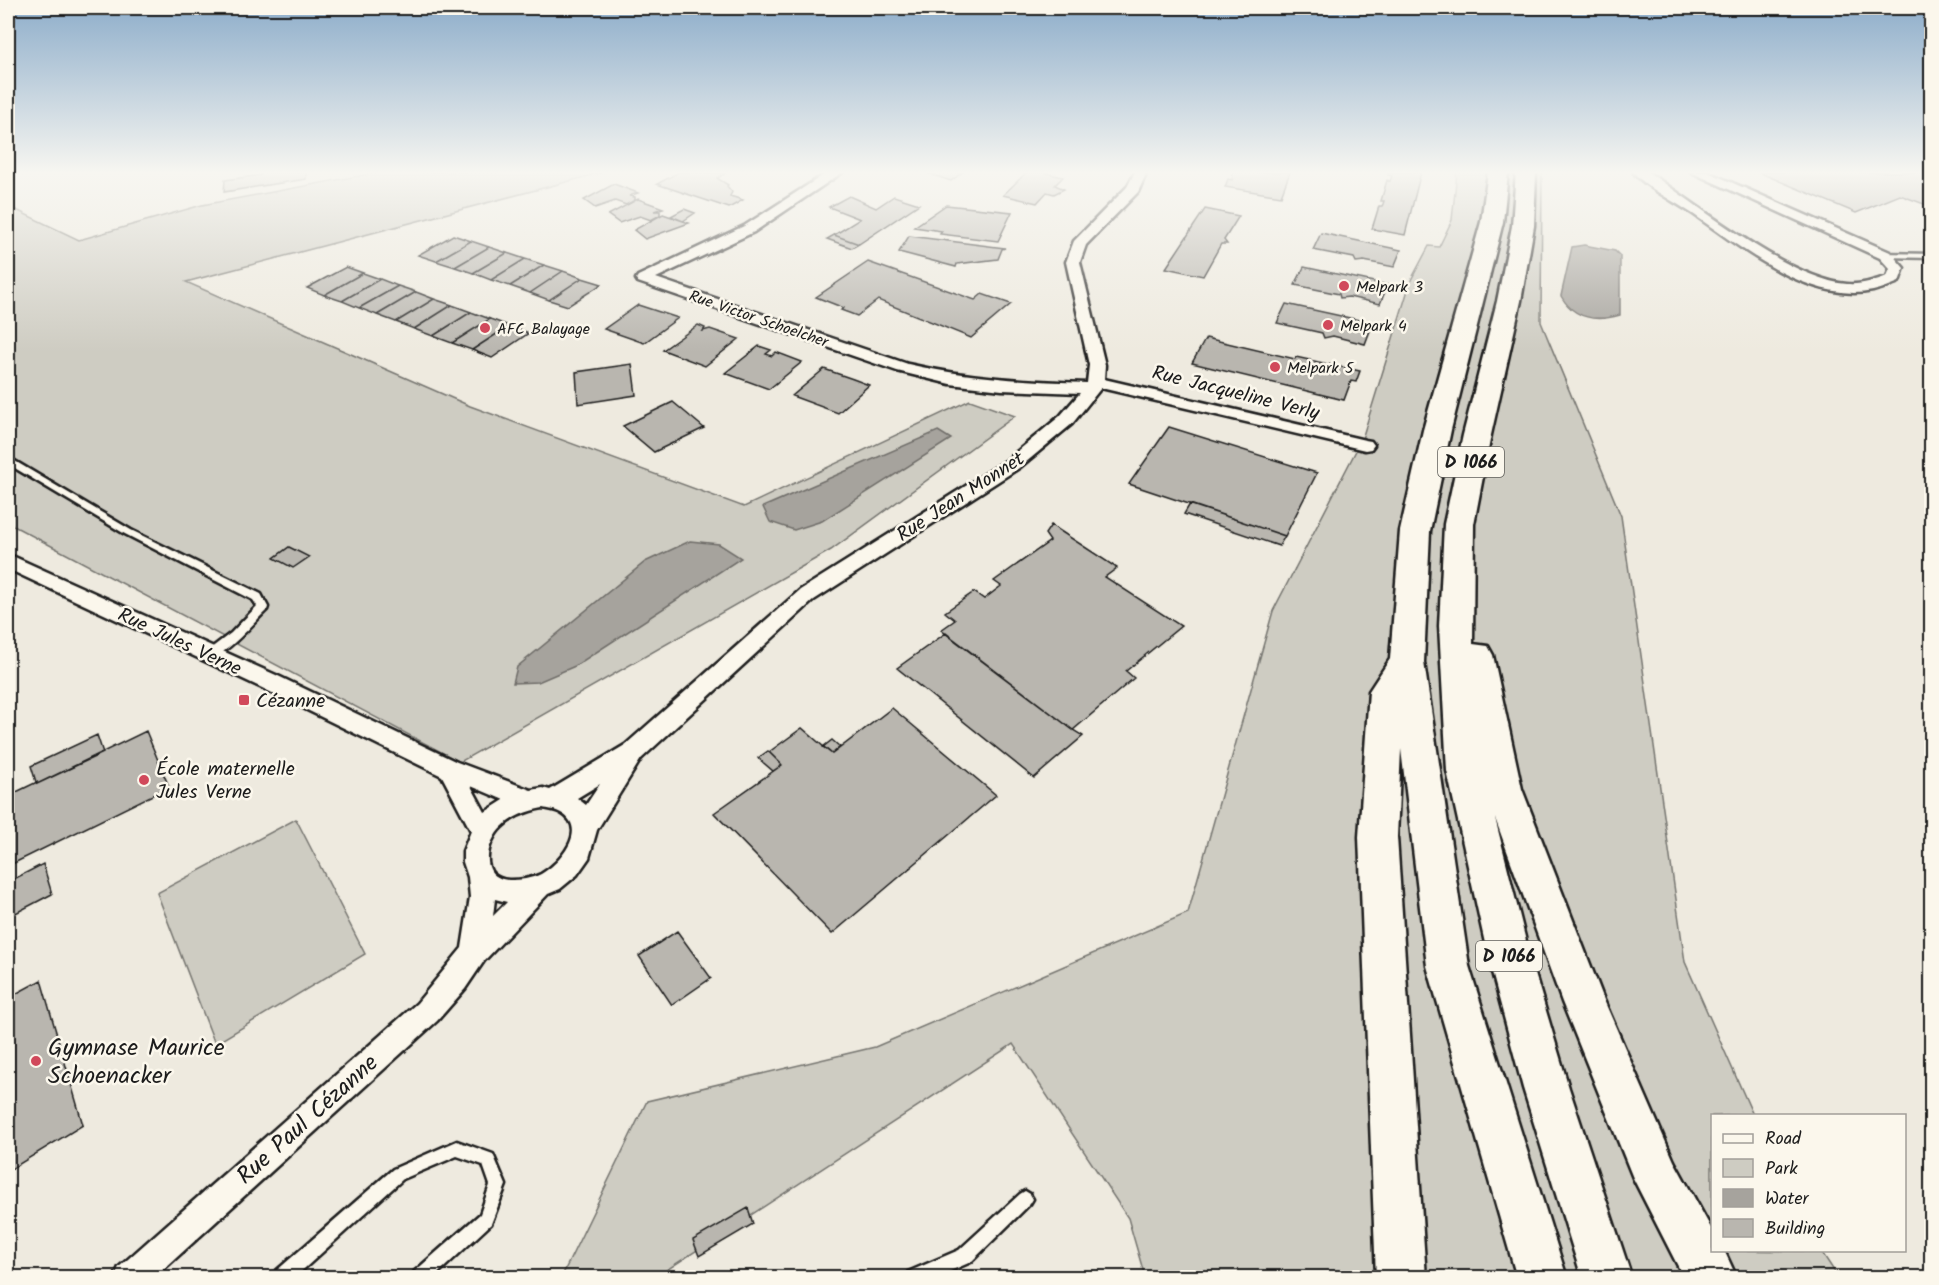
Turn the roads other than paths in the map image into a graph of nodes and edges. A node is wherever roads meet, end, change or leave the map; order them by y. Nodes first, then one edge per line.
1 (743, 232) edge
2 (1091, 232) edge
3 (1489, 232) edge
4 (1522, 232) edge
5 (1728, 232) edge
6 (1833, 232) edge
7 (1885, 255) junction
8 (1932, 256) edge
9 (1095, 385) junction
10 (1365, 445) dead end
11 (8, 460) edge
12 (1460, 524) junction
13 (8, 561) edge
14 (210, 655) junction
15 (1407, 662) junction
16 (633, 752) junction
17 (450, 769) junction
18 (555, 799) junction
19 (529, 800) junction
20 (585, 827) junction
21 (483, 831) junction
22 (480, 875) junction
23 (539, 887) junction
24 (475, 952) junction
25 (1025, 1199) dead end
26 (130, 1278) edge
27 (281, 1278) edge
28 (420, 1278) edge
29 (914, 1278) edge
30 (1401, 1278) edge
31 (1542, 1278) edge
32 (1607, 1278) edge
33 (1712, 1278) edge

1 - 9 street, Rue Victor Schoelcher
2 - 9 street
3 - 15 highway, D 1066
4 - 12 highway, D 1066
5 - 7 street
6 - 7 street
7 - 8 lane
9 - 10 street, Rue Jacqueline Verly
9 - 16 street, Rue Jean Monnet
11 - 14 lane
12 - 32 highway, D 1066
12 - 33 highway
13 - 14 street, Rue Jules Verne
14 - 17 street, Rue Jules Verne
15 - 30 highway
15 - 31 highway, D 1066
16 - 18 street, Rue Jean Monnet
16 - 20 street, Rue Jean Monnet
17 - 19 street, Rue Jules Verne
17 - 21 street
18 - 19 street
18 - 20 street
19 - 21 street
20 - 23 street
21 - 22 street
22 - 23 street
22 - 24 street, Rue Paul Cézanne
23 - 24 street, Rue Paul Cézanne
24 - 26 street, Rue Paul Cézanne
25 - 29 lane
27 - 28 lane

